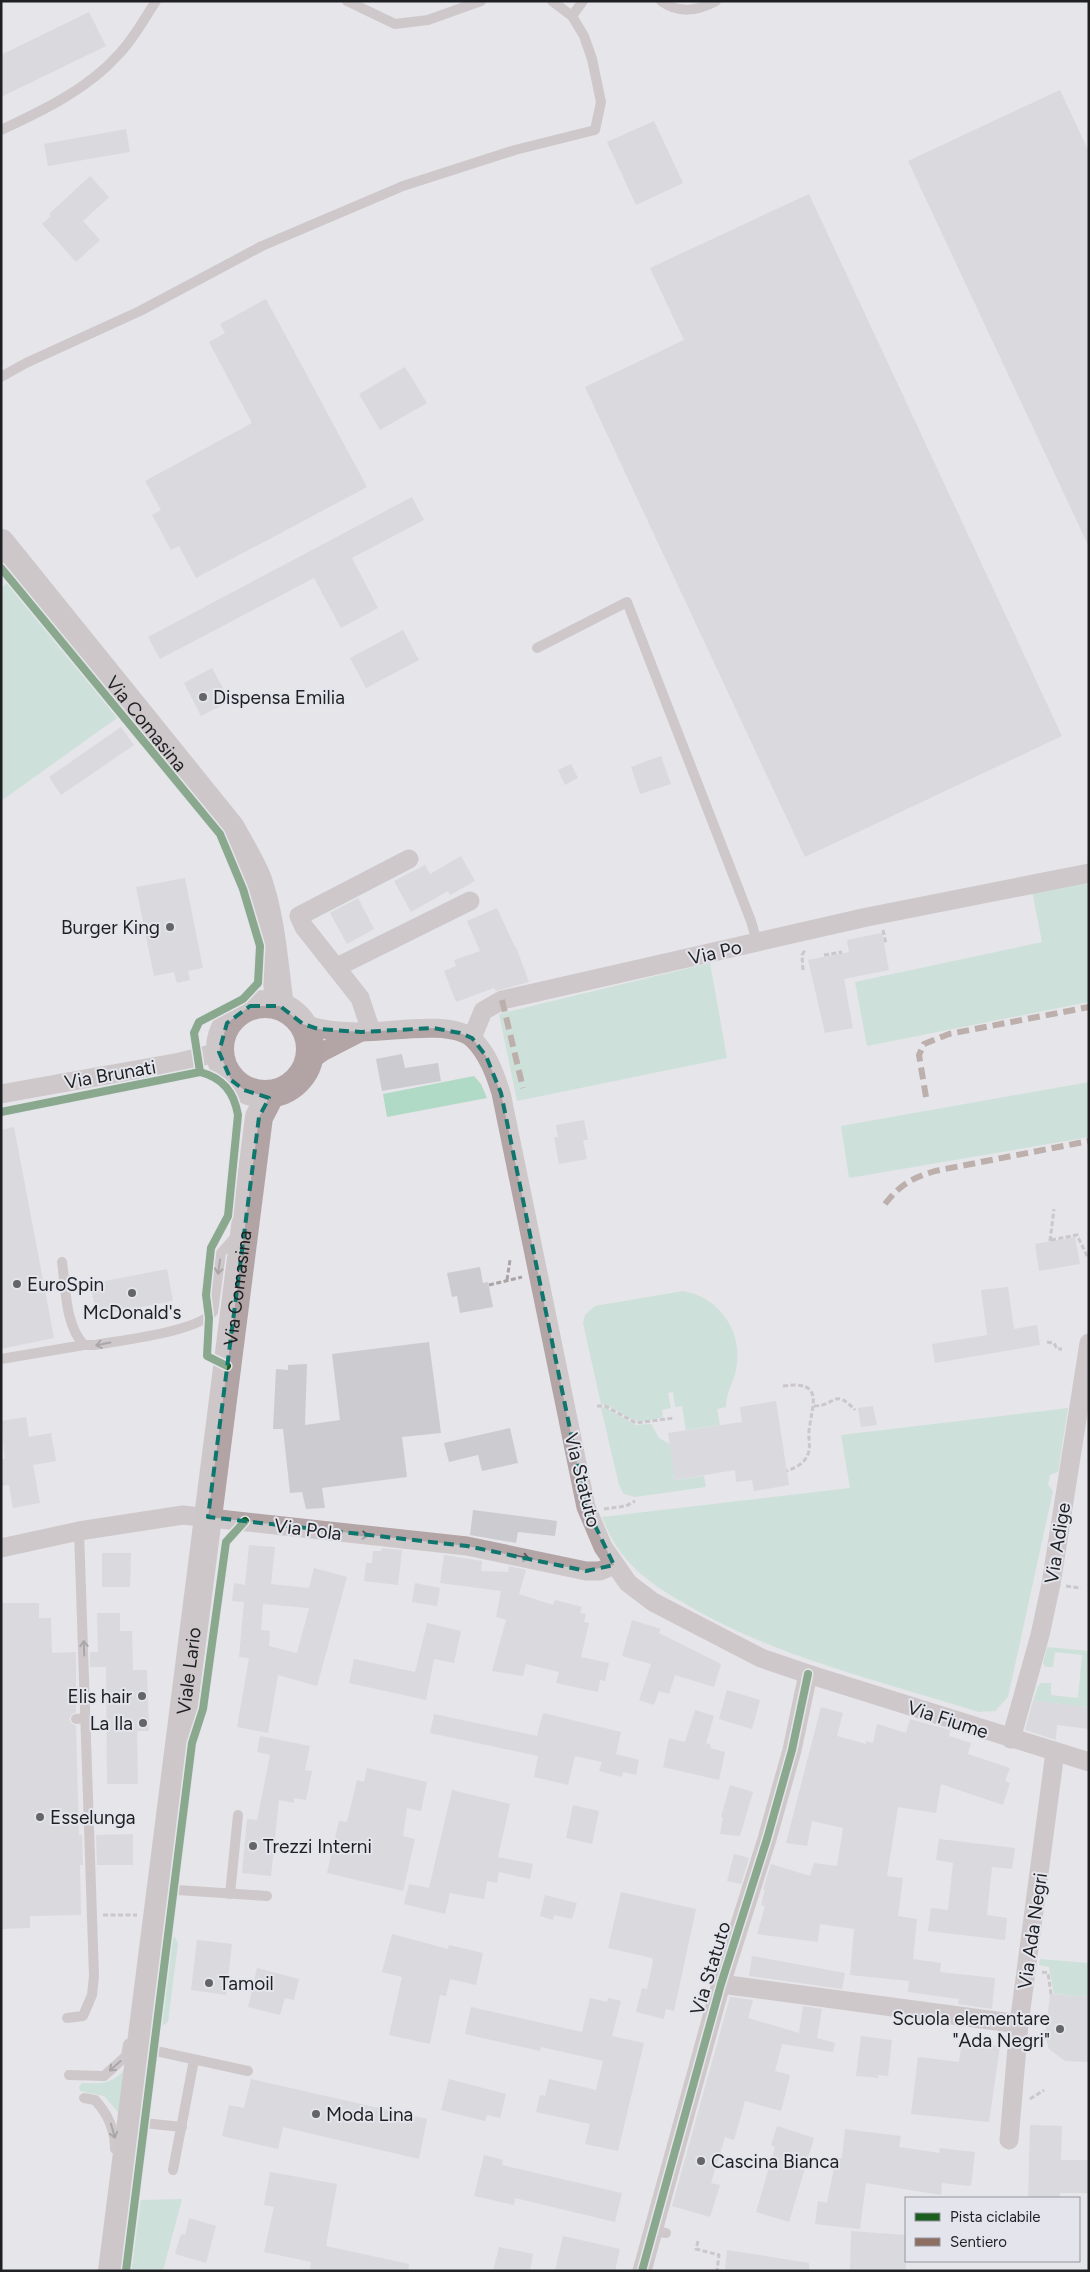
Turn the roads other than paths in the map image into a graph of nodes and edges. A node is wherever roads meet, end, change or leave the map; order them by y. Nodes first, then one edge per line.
1 (156, 1) edge
2 (347, 1) edge
3 (481, 1) edge
4 (552, 1) edge
5 (583, 1) edge
6 (661, 1) edge
7 (716, 1) edge
8 (572, 16) junction
9 (1, 130) edge
10 (1, 377) edge
11 (1, 543) edge
12 (537, 648) dead end
13 (409, 859) dead end
14 (1089, 873) edge
15 (470, 901) dead end
16 (757, 942) junction
17 (337, 967) junction
18 (272, 1005) junction
19 (303, 1024) junction
20 (366, 1032) junction
21 (472, 1038) junction
22 (219, 1052) junction
23 (308, 1062) junction
24 (1, 1094) edge
25 (265, 1106) junction
26 (245, 1227) junction
27 (62, 1262) dead end
28 (1089, 1344) edge
29 (84, 1345) junction
30 (1, 1359) edge
31 (208, 1517) junction
32 (79, 1531) junction
33 (1, 1548) edge
34 (614, 1565) junction
35 (808, 1674) junction
36 (1011, 1738) junction
37 (1055, 1752) junction
38 (1089, 1762) edge
39 (238, 1815) dead end
40 (162, 1889) junction
41 (230, 1894) junction
42 (267, 1896) dead end
43 (144, 1915) road end
44 (721, 1984) junction
45 (67, 2018) dead end
46 (1019, 2024) junction
47 (135, 2042) junction
48 (194, 2060) junction
49 (248, 2070) dead end
50 (69, 2075) dead end
51 (84, 2098) dead end
52 (132, 2122) junction
53 (182, 2127) junction
54 (1008, 2140) dead end
55 (173, 2170) dead end
56 (120, 2211) junction
57 (112, 2271) edge
58 (642, 2271) edge

1 - 9 lane
2 - 3 lane
4 - 8 lane
5 - 8 lane
6 - 7 lane
8 - 10 lane
11 - 18 main road, Via Comasina
12 - 16 lane
13 - 17 street
14 - 16 street, Via Po
15 - 17 street
16 - 21 street, Via Po
17 - 20 street
18 - 19 main road
18 - 22 main road
19 - 20 street
19 - 23 main road
20 - 21 street
20 - 23 street
21 - 34 street, Via Statuto
22 - 24 street, Via Brunati
22 - 25 main road
23 - 25 main road
25 - 26 main road, Via Comasina
26 -> 29 lane
26 - 31 main road, Via Comasina
27 - 29 lane
28 - 36 street, Via Adige
29 - 30 lane
31 - 32 street, Via Pola
31 -> 34 street, Via Pola
31 - 40 main road, Viale Lario
32 - 33 street, Via Pola
45 -> 32 lane
34 - 35 street, Via Statuto
35 - 36 street, Via Fiume
35 - 44 street, Via Statuto
36 - 37 street, Via Fiume
37 - 38 street, Via Fiume
37 - 46 street, Via Ada Negri
39 - 41 lane
40 - 41 lane
40 - 43 lane
40 - 47 main road, Viale Lario
41 - 42 lane
44 - 46 street, Via Statuto
44 - 58 street, Via Statuto
46 - 54 street, Via Ada Negri
47 - 48 lane
47 -> 50 lane
47 - 52 main road, Viale Lario
48 - 49 lane
48 - 53 lane
51 -> 56 lane
52 - 53 lane
52 - 56 main road, Viale Lario
53 - 55 lane
56 - 57 main road, Viale Lario

